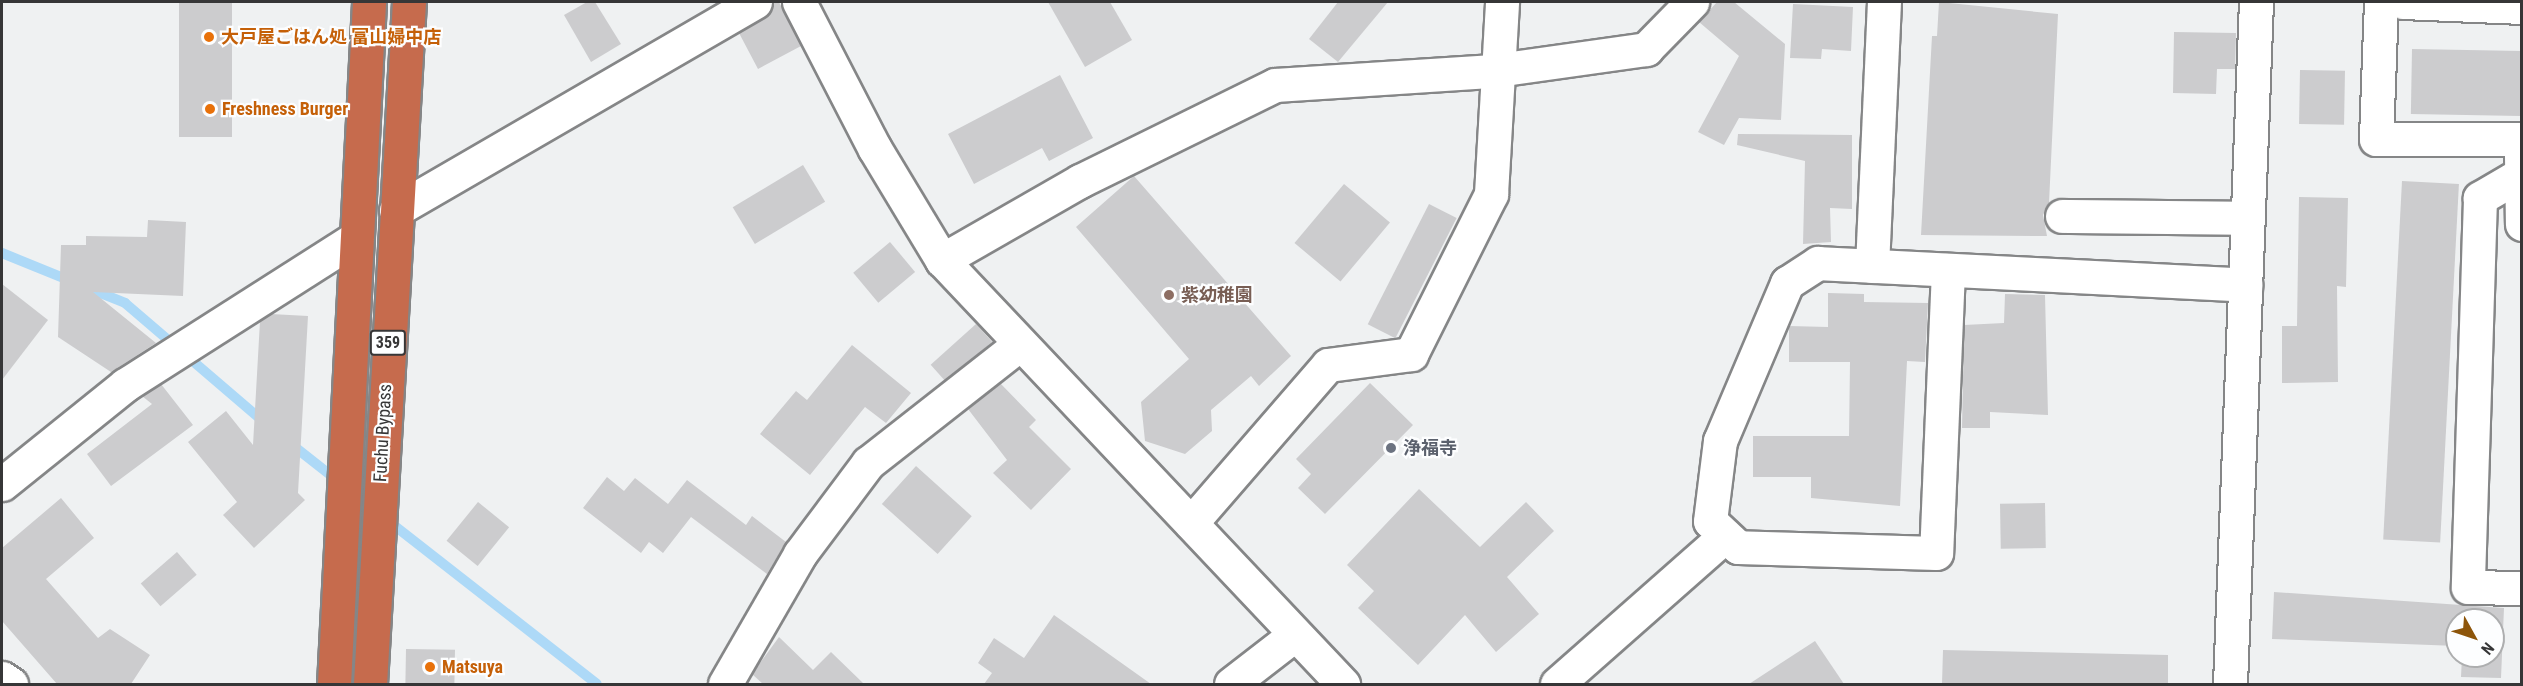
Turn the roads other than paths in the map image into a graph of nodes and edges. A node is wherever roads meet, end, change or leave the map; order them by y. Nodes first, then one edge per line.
1 (369, 2) edge
2 (409, 2) edge
3 (755, 2) edge
4 (799, 2) edge
5 (1502, 2) edge
6 (1692, 2) edge
7 (1884, 2) edge
8 (2256, 2) edge
9 (2381, 2) edge
10 (2403, 2) edge
11 (2522, 7) edge
12 (1499, 69) junction
13 (2521, 139) edge
14 (2521, 174) edge
15 (396, 210) junction
16 (2062, 216) dead end
17 (2248, 218) junction
18 (2522, 224) edge
19 (356, 238) junction
20 (942, 260) junction
21 (1872, 266) junction
22 (1948, 270) junction
23 (2246, 285) junction
24 (1020, 344) junction
25 (2, 484) edge
26 (1191, 523) junction
27 (1725, 536) junction
28 (2522, 588) edge
29 (1293, 636) junction
30 (2, 678) edge
31 (11, 684) edge
32 (334, 684) edge
33 (370, 684) edge
34 (725, 684) edge
35 (1231, 684) edge
36 (1342, 684) edge
37 (1557, 684) edge
38 (2230, 684) edge

1 - 19 highway, Fuchu Bypass / 359
2 - 15 highway, Fuchu Bypass / 359
3 - 15 street
4 - 20 street
5 - 12 street
6 - 12 street
7 - 21 street
8 - 17 street
9 - 13 street
10 - 11 street
12 - 20 street
12 - 26 street
13 - 14 street
14 - 18 street
14 - 28 street
15 - 33 highway, Fuchu Bypass / 359
16 - 17 street
17 - 23 street
19 - 25 street
19 - 32 highway, Fuchu Bypass / 359
20 - 24 street
21 - 22 street
21 - 27 street
22 - 23 street
22 - 27 street
23 - 38 street
24 - 26 street
24 - 34 street
26 - 29 street
27 - 37 street
29 - 35 street
29 - 36 street
30 - 31 street

